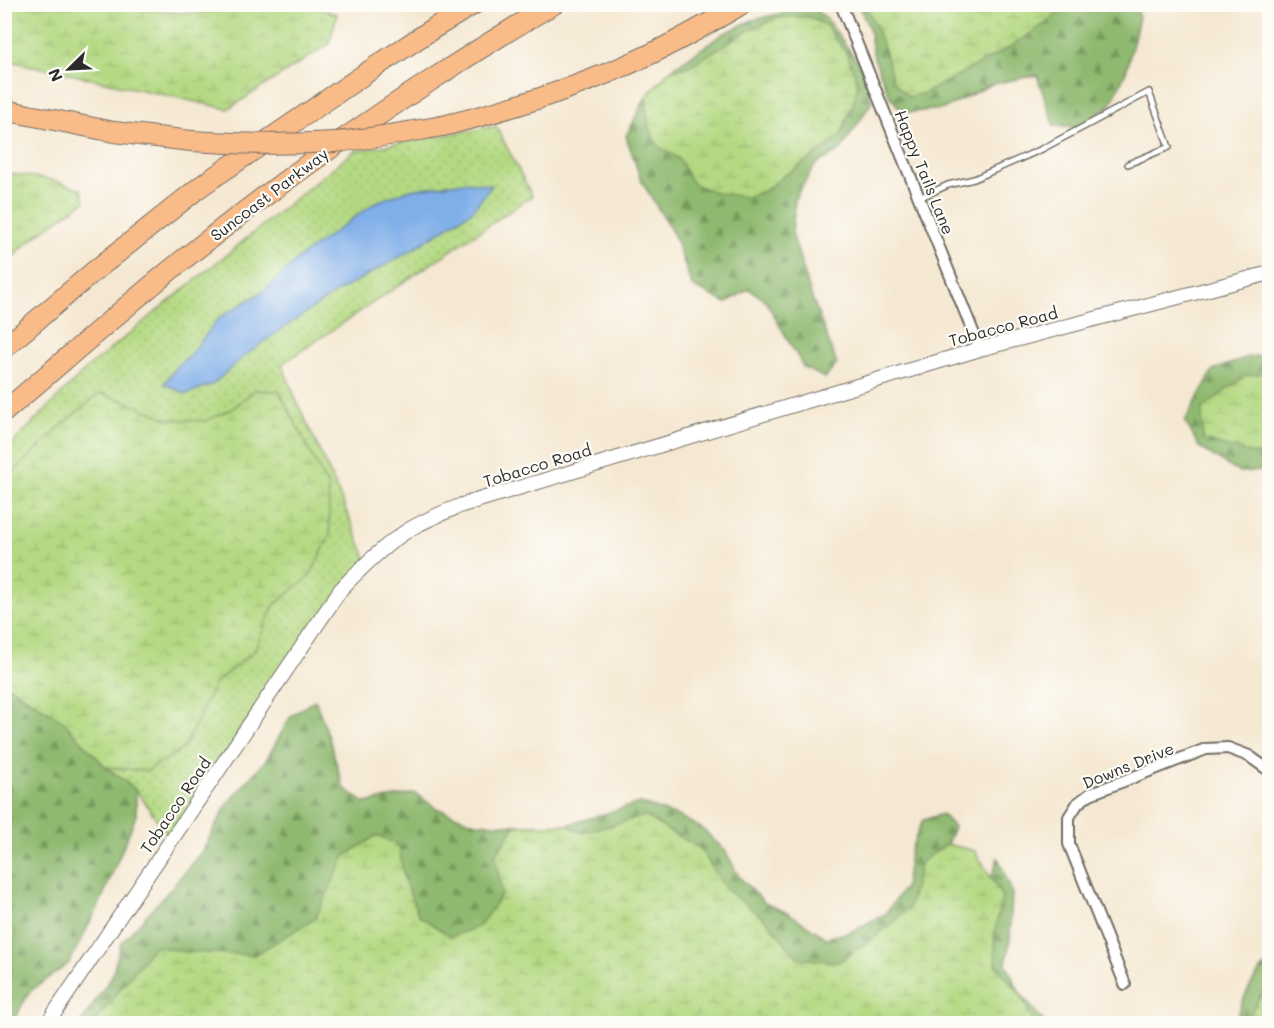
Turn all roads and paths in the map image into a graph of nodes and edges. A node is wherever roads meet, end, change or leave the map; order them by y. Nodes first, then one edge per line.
1 (474, 4) edge
2 (554, 4) edge
3 (742, 4) edge
4 (843, 7) dead end
5 (4, 110) edge
6 (1128, 164) dead end
7 (919, 198) junction
8 (1269, 273) edge
9 (4, 348) edge
10 (980, 349) junction
11 (59, 364) junction
12 (4, 412) edge
13 (4, 422) edge
14 (1269, 771) edge
15 (1125, 984) dead end
16 (47, 1023) edge

1 - 9 highway
2 - 11 highway, Suncoast Parkway
3 - 5 highway, bridge
4 - 7 street, Happy Tails Lane
6 - 7 lane
7 - 10 street, Happy Tails Lane
8 - 10 street, Tobacco Road
10 - 16 street, Tobacco Road
11 - 12 highway, Suncoast Parkway
11 - 13 highway
14 - 15 street, Downs Drive

